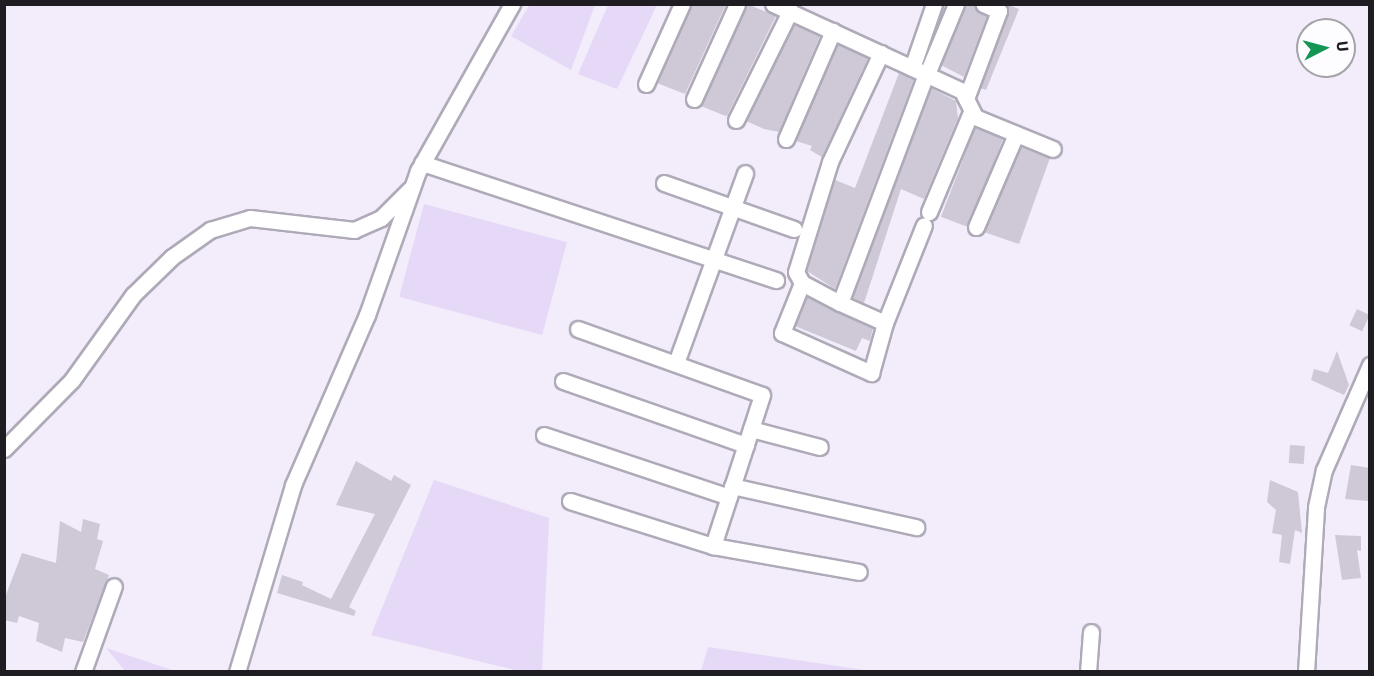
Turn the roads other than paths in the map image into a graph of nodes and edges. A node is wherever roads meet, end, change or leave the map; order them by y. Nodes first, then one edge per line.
1 (512, 4) edge
2 (682, 4) edge
3 (736, 4) edge
4 (773, 4) edge
5 (934, 4) edge
6 (956, 4) edge
7 (983, 4) edge
8 (790, 11) junction
9 (833, 32) junction
10 (881, 54) junction
11 (922, 70) junction
12 (646, 84) dead end
13 (967, 96) junction
14 (694, 99) dead end
15 (971, 112) junction
16 (736, 120) dead end
17 (1016, 134) junction
18 (786, 139) dead end
19 (1053, 149) dead end
20 (422, 163) junction
21 (745, 173) dead end
22 (664, 183) dead end
23 (413, 186) junction
24 (731, 208) junction
25 (976, 227) dead end
26 (794, 229) dead end
27 (713, 259) junction
28 (776, 280) dead end
29 (802, 283) junction
30 (840, 303) junction
31 (885, 322) junction
32 (578, 329) dead end
33 (676, 363) junction
34 (1370, 365) edge
35 (562, 381) dead end
36 (751, 429) junction
37 (544, 435) dead end
38 (746, 445) junction
39 (820, 447) dead end
40 (4, 449) edge
41 (731, 491) junction
42 (570, 501) dead end
43 (916, 527) dead end
44 (713, 546) junction
45 (859, 572) dead end
46 (114, 586) dead end
47 (1091, 632) dead end
48 (83, 672) edge
49 (237, 672) edge
50 (1088, 672) edge
51 (1306, 672) edge

1 - 20 street
2 - 12 street
3 - 14 street
4 - 8 street
5 - 11 street
6 - 11 street
7 - 13 street
8 - 9 street
8 - 16 street
9 - 10 street
9 - 18 street
10 - 11 street
10 - 29 street
11 - 13 street
11 - 30 street
13 - 15 street
15 - 17 street
15 - 31 street
17 - 19 street
17 - 25 street
20 - 23 street
20 - 27 street
21 - 24 street
22 - 24 street
23 - 40 street
23 - 49 street
24 - 26 street
24 - 27 street
27 - 28 street
27 - 33 street
29 - 30 street
29 - 31 street
30 - 31 street
32 - 33 street
33 - 36 street
34 - 51 street
35 - 38 street
36 - 38 street
36 - 39 street
37 - 41 street
38 - 41 street
41 - 43 street
41 - 44 street
42 - 44 street
44 - 45 street
46 - 48 street
47 - 50 street

